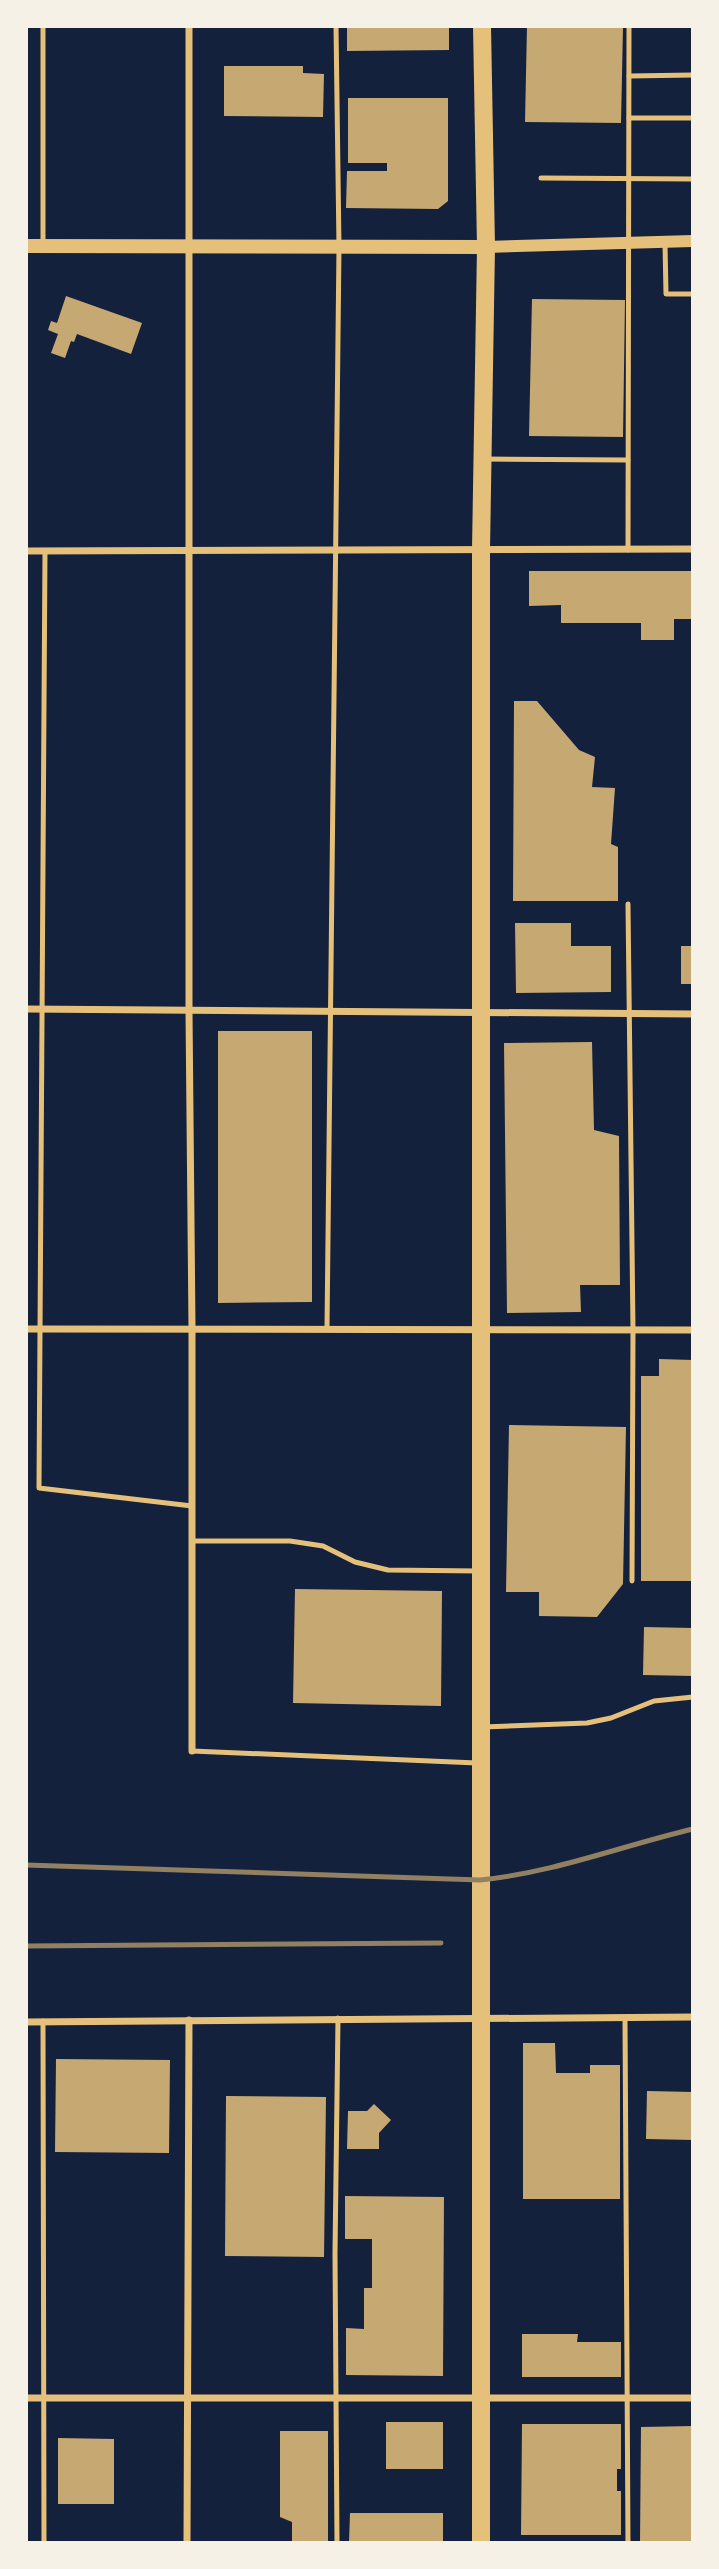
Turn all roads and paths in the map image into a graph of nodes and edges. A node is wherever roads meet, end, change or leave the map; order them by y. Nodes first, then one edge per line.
1 (43, 26) edge
2 (189, 26) edge
3 (336, 26) edge
4 (482, 26) edge
5 (629, 26) edge
6 (693, 75) edge
7 (629, 76) junction
8 (629, 118) junction
9 (693, 118) edge
10 (541, 178) dead end
11 (628, 179) junction
12 (693, 179) edge
13 (693, 241) edge
14 (665, 242) junction
15 (628, 243) junction
16 (26, 246) edge
17 (43, 246) junction
18 (189, 247) junction
19 (339, 247) junction
20 (486, 247) junction
21 (693, 294) edge
22 (482, 458) junction
23 (628, 460) junction
24 (693, 549) edge
25 (335, 550) junction
26 (481, 550) junction
27 (628, 550) junction
28 (26, 551) edge
29 (45, 551) junction
30 (189, 551) junction
31 (628, 904) dead end
32 (26, 1009) edge
33 (42, 1009) junction
34 (189, 1011) junction
35 (331, 1012) junction
36 (481, 1014) junction
37 (629, 1014) junction
38 (693, 1014) edge
39 (192, 1328) junction
40 (327, 1328) junction
41 (26, 1329) edge
42 (39, 1329) junction
43 (482, 1329) junction
44 (633, 1330) junction
45 (693, 1330) edge
46 (192, 1506) junction
47 (192, 1541) junction
48 (481, 1571) junction
49 (632, 1581) dead end
50 (693, 1698) edge
51 (480, 1727) junction
52 (192, 1751) joint
53 (480, 1763) junction
54 (693, 2017) edge
55 (338, 2018) junction
56 (480, 2018) junction
57 (625, 2018) junction
58 (189, 2020) junction
59 (43, 2021) junction
60 (26, 2022) edge
61 (26, 2398) edge
62 (43, 2398) junction
63 (187, 2398) junction
64 (336, 2398) junction
65 (481, 2398) junction
66 (627, 2398) junction
67 (693, 2398) edge
68 (44, 2543) edge
69 (187, 2543) edge
70 (337, 2543) edge
71 (481, 2543) edge
72 (628, 2543) edge

1 - 17 lane
2 - 18 street
3 - 19 lane
4 - 20 main road
5 - 7 lane
6 - 7 lane
7 - 8 lane
8 - 9 lane
8 - 11 lane
10 - 11 lane
11 - 12 lane
11 - 15 lane
13 - 14 street
14 - 15 street
14 - 21 lane
15 - 20 street
15 - 23 lane
16 - 17 main road
17 - 18 main road
18 - 19 main road
18 - 30 street
19 - 20 main road
19 - 25 lane
20 - 22 main road
22 - 23 lane
22 - 26 main road
23 - 27 lane
24 - 27 street
25 - 26 street
25 - 30 street
25 - 35 lane
26 - 27 street
26 - 36 main road
28 - 29 street
29 - 30 street
29 - 33 lane
30 - 34 street
31 - 37 lane
32 - 33 street
33 - 34 street
33 - 42 lane
34 - 35 street
34 - 39 street
35 - 36 street
35 - 40 lane
36 - 37 street
36 - 43 main road
37 - 38 street
37 - 44 lane
39 - 40 street
39 - 42 street
39 - 46 street
40 - 43 street
41 - 42 street
42 - 46 lane
43 - 44 street
43 - 48 main road
44 - 45 street
44 - 49 lane
46 - 47 street
47 - 48 lane
47 - 52 street
48 - 51 main road
50 - 51 lane
51 - 53 main road
52 - 53 lane
53 - 56 main road
54 - 57 street
55 - 56 street
55 - 58 street
55 - 64 lane
56 - 57 street
56 - 65 main road
57 - 66 lane
58 - 59 street
58 - 63 street
59 - 60 street
59 - 62 lane
61 - 62 street
62 - 63 street
62 - 68 lane
63 - 64 street
63 - 69 street
64 - 65 street
64 - 70 lane
65 - 66 street
65 - 71 main road
66 - 67 street
66 - 72 lane

